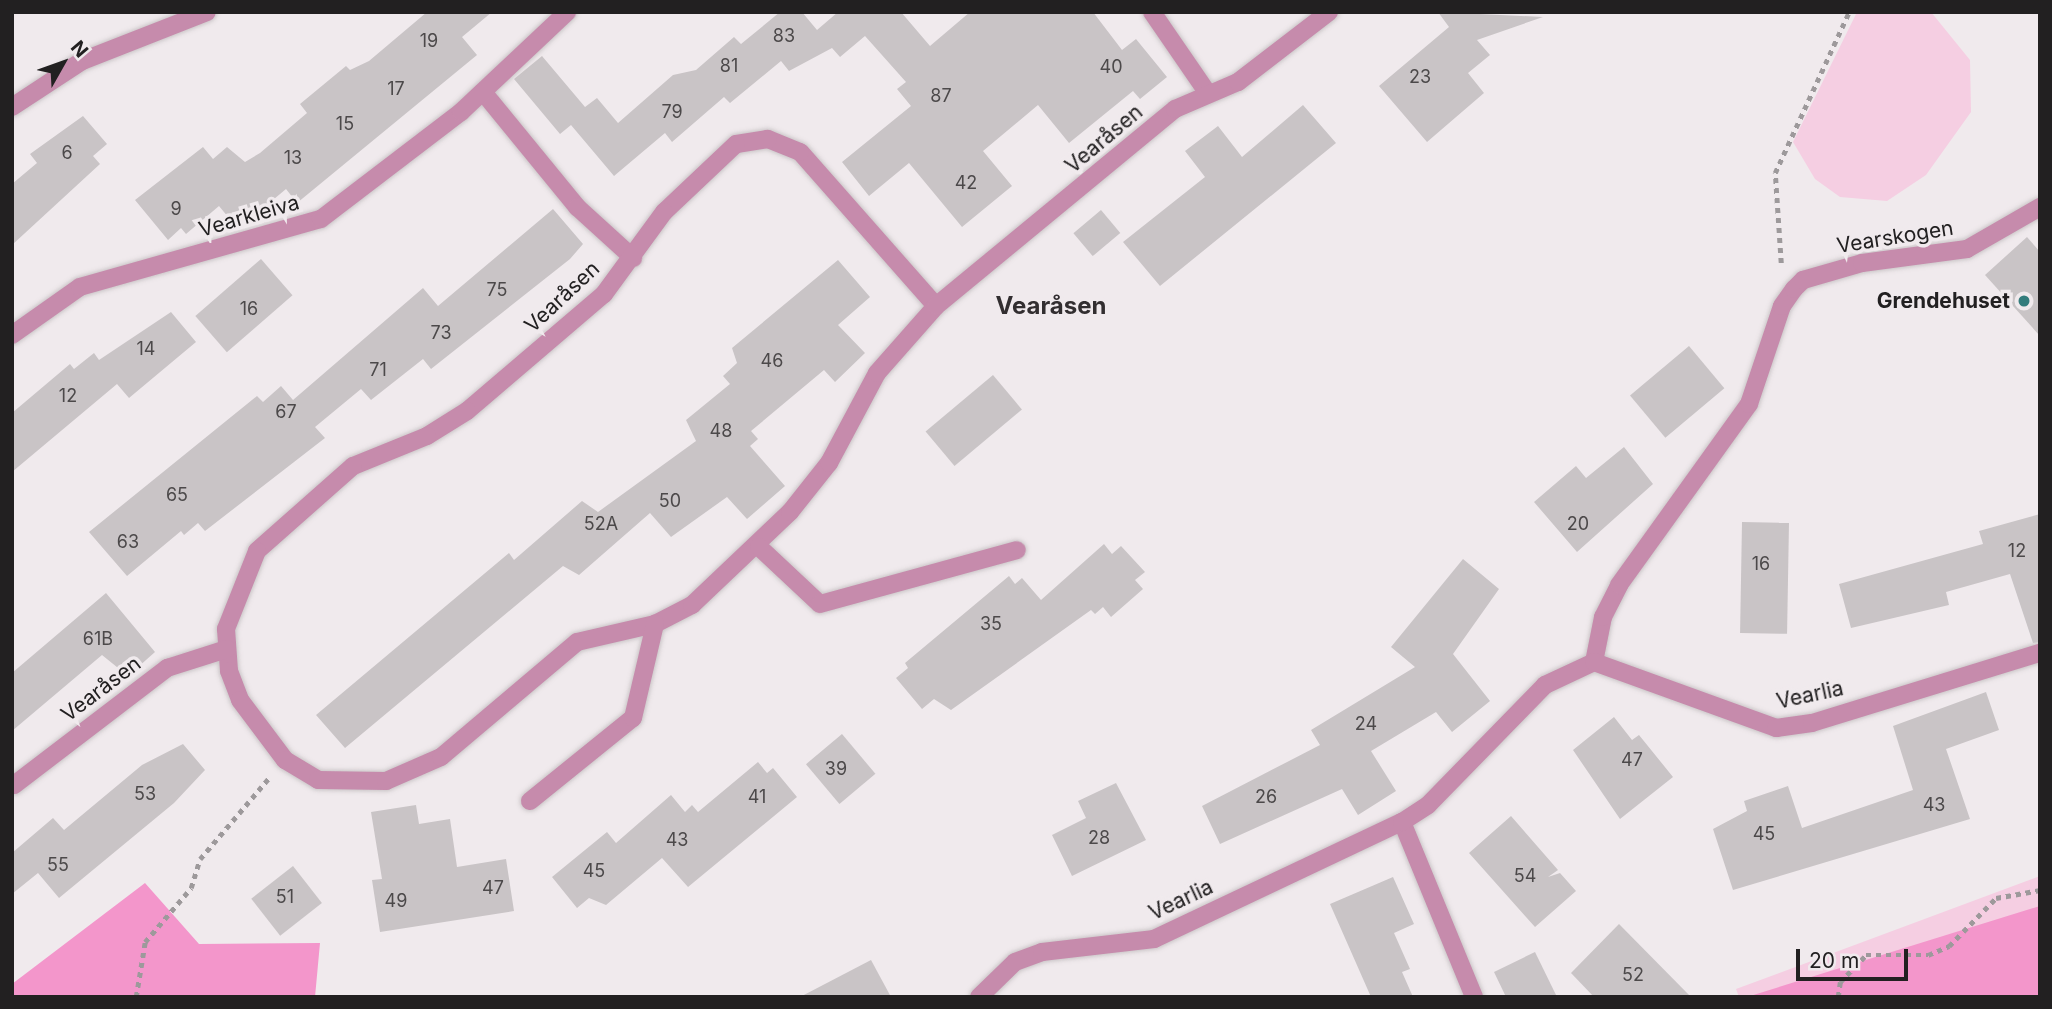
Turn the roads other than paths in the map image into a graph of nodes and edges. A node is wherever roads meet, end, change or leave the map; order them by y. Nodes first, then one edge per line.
1 (207, 12) edge
2 (567, 12) edge
3 (1152, 12) edge
4 (1329, 12) edge
5 (483, 92) junction
6 (1207, 92) junction
7 (12, 107) edge
8 (2040, 207) edge
9 (633, 258) junction
10 (936, 306) junction
11 (12, 335) edge
12 (759, 547) junction
13 (1017, 550) dead end
14 (655, 624) junction
15 (227, 649) junction
16 (2040, 653) edge
17 (1594, 662) junction
18 (14, 785) dead end
19 (530, 801) dead end
20 (1402, 821) junction
21 (979, 997) edge
22 (1474, 997) edge

1 - 7 street
2 - 5 street, Vearkleiva
3 - 6 street
4 - 6 street, Vearåsen
5 - 9 street
5 - 11 street, Vearkleiva
6 - 10 street, Vearåsen
8 - 17 street, Vearskogen
9 - 10 street, Vearåsen
9 - 15 street, Vearåsen
10 - 12 street, Vearåsen
12 - 13 street
12 - 14 street, Vearåsen
14 - 15 street, Vearåsen
14 - 19 street
15 - 18 street, Vearåsen
16 - 17 street, Vearlia
17 - 20 street, Vearlia
20 - 21 street, Vearlia
20 - 22 street

